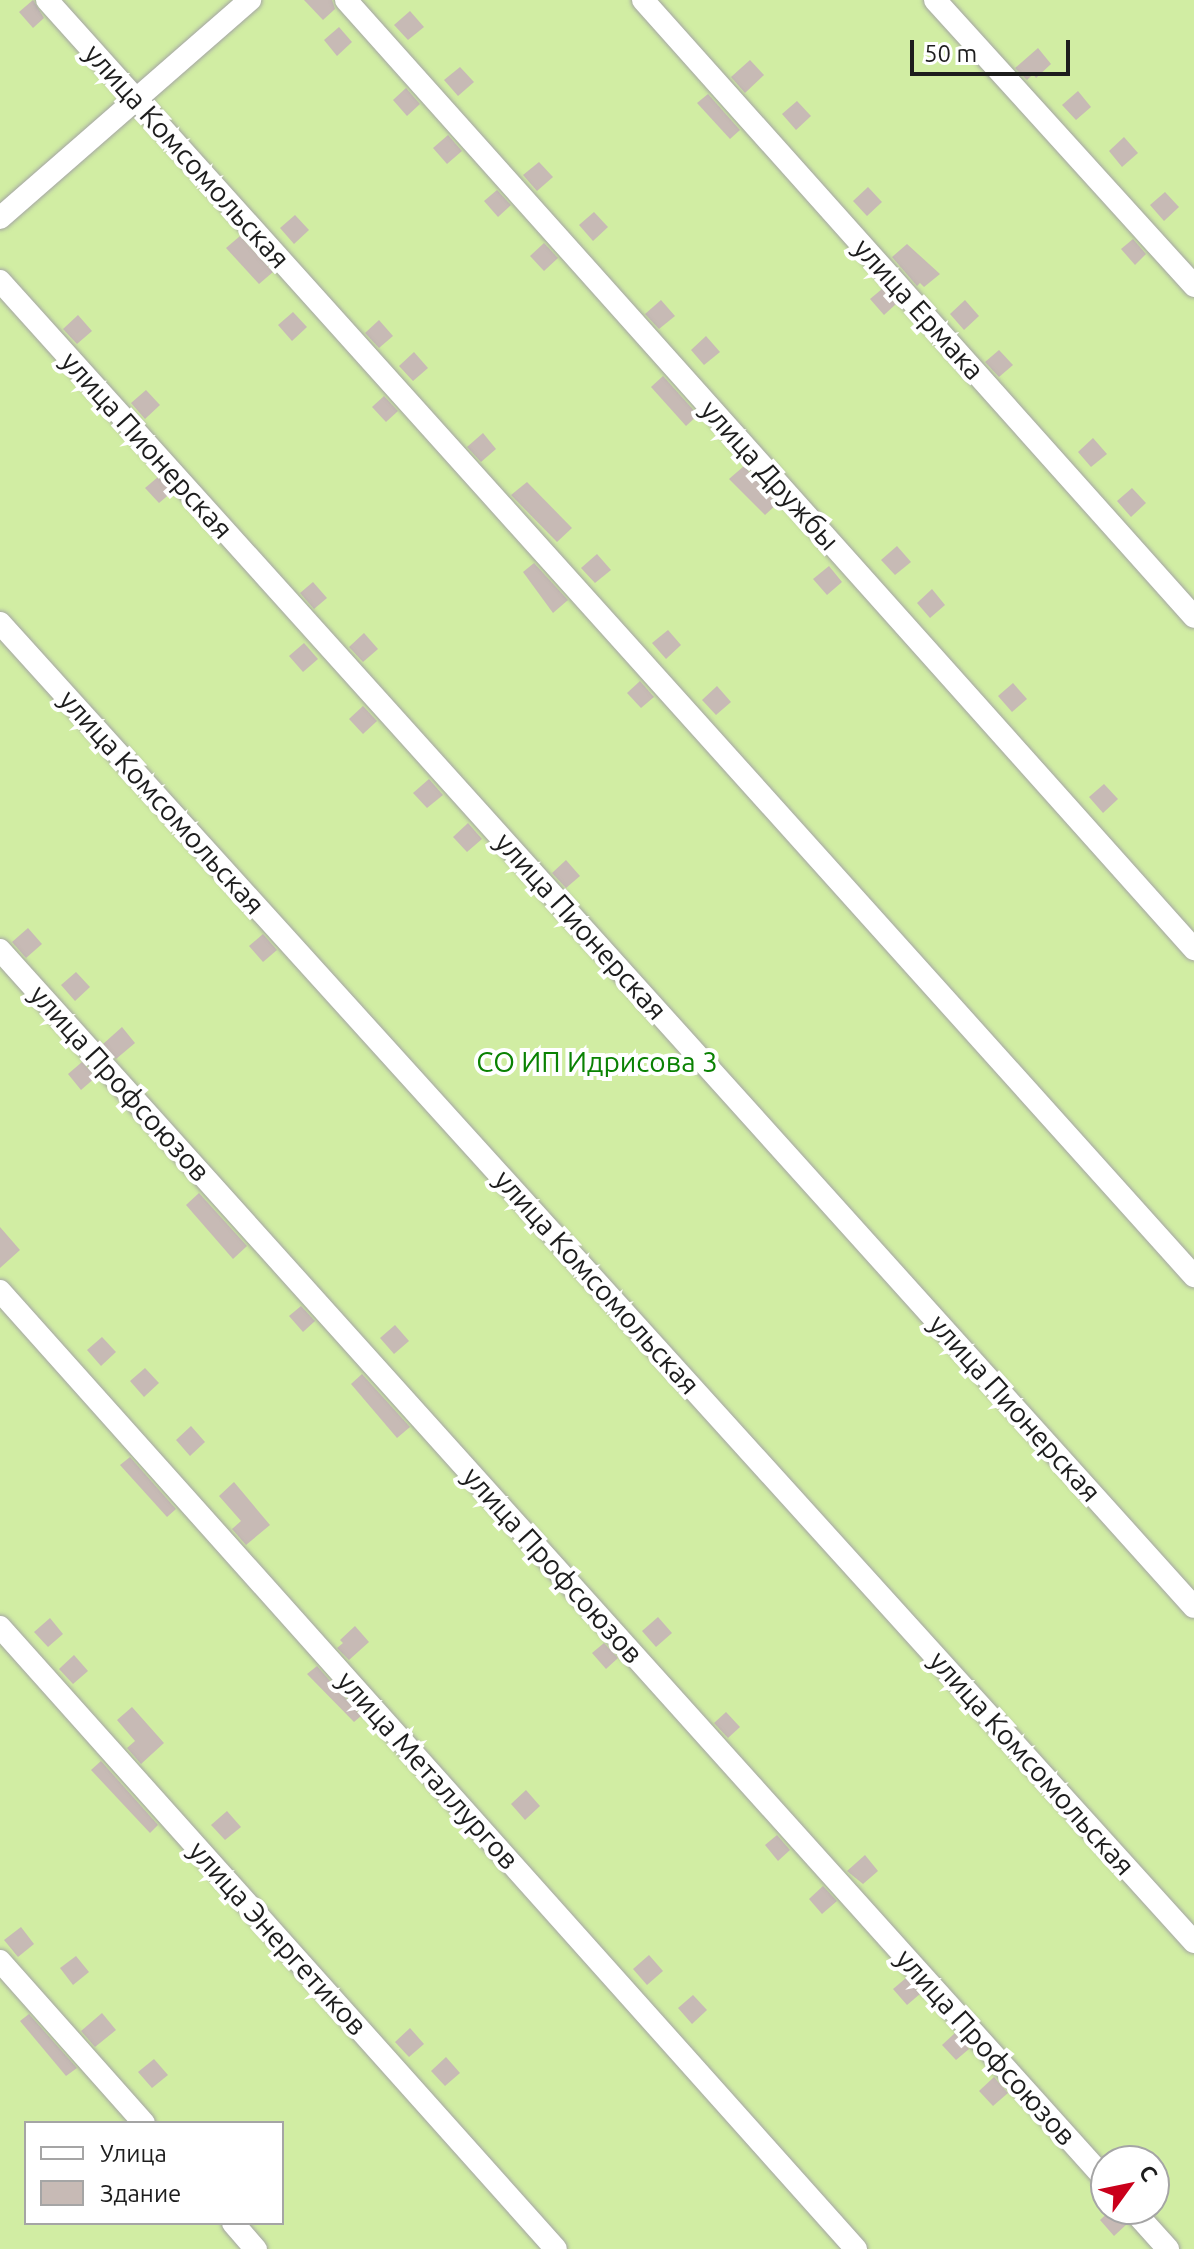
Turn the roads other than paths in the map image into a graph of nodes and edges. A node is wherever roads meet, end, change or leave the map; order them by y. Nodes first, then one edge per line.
1 (47, 0) edge
2 (250, 0) edge
3 (346, 0) edge
4 (643, 0) edge
5 (935, 0) edge
6 (137, 100) junction
7 (0, 218) edge
8 (0, 281) edge
9 (1194, 286) edge
10 (1194, 617) edge
11 (0, 623) edge
12 (1194, 949) edge
13 (0, 950) edge
14 (1194, 1276) edge
15 (0, 1291) edge
16 (1194, 1607) edge
17 (0, 1627) edge
18 (1194, 1942) edge
19 (0, 1961) edge
20 (142, 2121) edge
21 (1090, 2162) edge
22 (235, 2225) edge
23 (1146, 2225) edge
24 (256, 2249) edge
25 (556, 2249) edge
26 (856, 2249) edge
27 (1168, 2249) edge

1 - 6 street, улица Комсомольская
2 - 6 street
3 - 12 street, улица Дружбы
4 - 10 street, улица Ермака
5 - 9 street
6 - 7 street
6 - 14 street, улица Комсомольская
8 - 16 street, улица Пионерская
11 - 18 street, улица Комсомольская
13 - 21 street, улица Профсоюзов
15 - 26 street, улица Металлургов
17 - 25 street, улица Энергетиков
19 - 20 street
22 - 24 street
23 - 27 street

